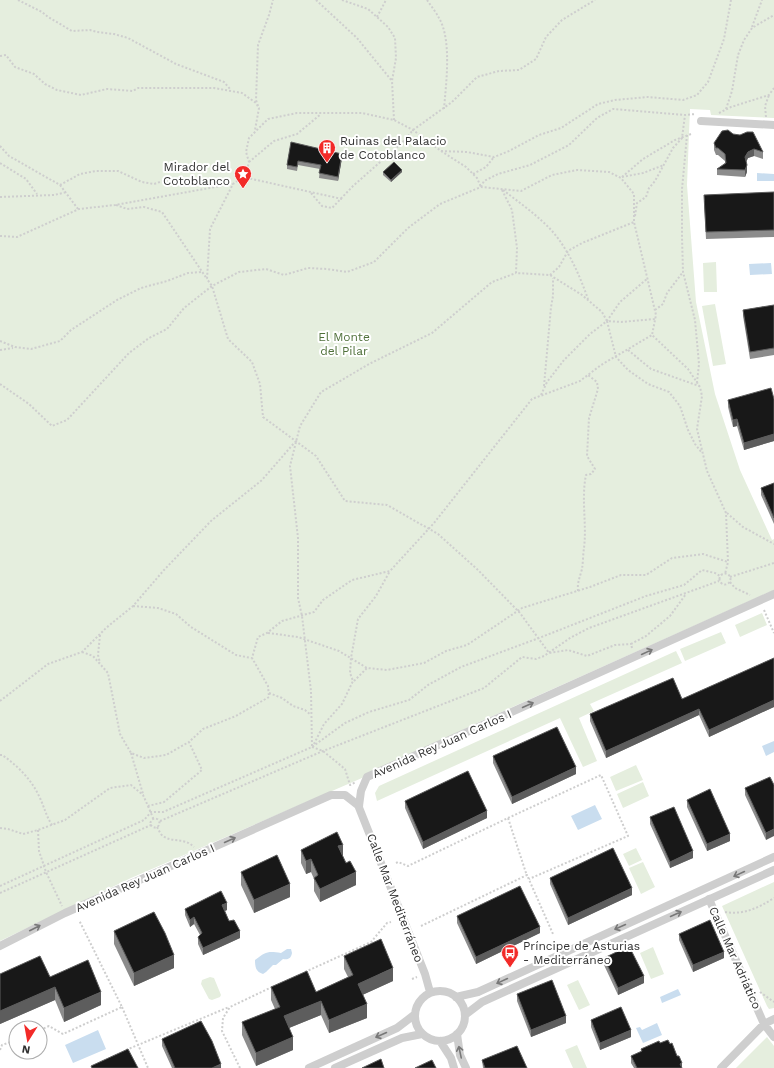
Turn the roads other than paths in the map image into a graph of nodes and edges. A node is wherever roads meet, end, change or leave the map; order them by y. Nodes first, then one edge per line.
1 (700, 117) road end
2 (774, 124) edge
3 (774, 594) edge
4 (358, 806) junction
5 (774, 857) edge
6 (774, 870) edge
7 (709, 899) junction
8 (0, 946) edge
9 (430, 992) junction
10 (456, 997) junction
11 (414, 1015) junction
12 (465, 1015) junction
13 (774, 1019) edge
14 (774, 1023) edge
15 (764, 1024) junction
16 (422, 1034) junction
17 (457, 1034) junction
18 (774, 1037) edge
19 (440, 1041) junction
20 (309, 1068) edge
21 (335, 1068) edge
22 (454, 1068) edge
23 (466, 1068) edge
24 (722, 1068) edge

1 - 2 street
4 -> 3 street, Avenida Rey Juan Carlos I
8 -> 4 street, Avenida Rey Juan Carlos I
4 - 9 street, Calle Mar Mediterráneo
5 -> 10 street
6 - 7 street
12 -> 7 street
7 - 15 street, Calle Mar Adriático
9 - 10 street
9 - 11 street
10 - 12 street
11 - 16 street
11 -> 20 street
12 - 17 street
13 - 15 street
14 - 15 street
15 - 18 street, Calle Mar Adriático
15 - 24 street
16 - 19 street
16 - 21 street
17 - 19 street
23 -> 17 street
19 - 22 street

